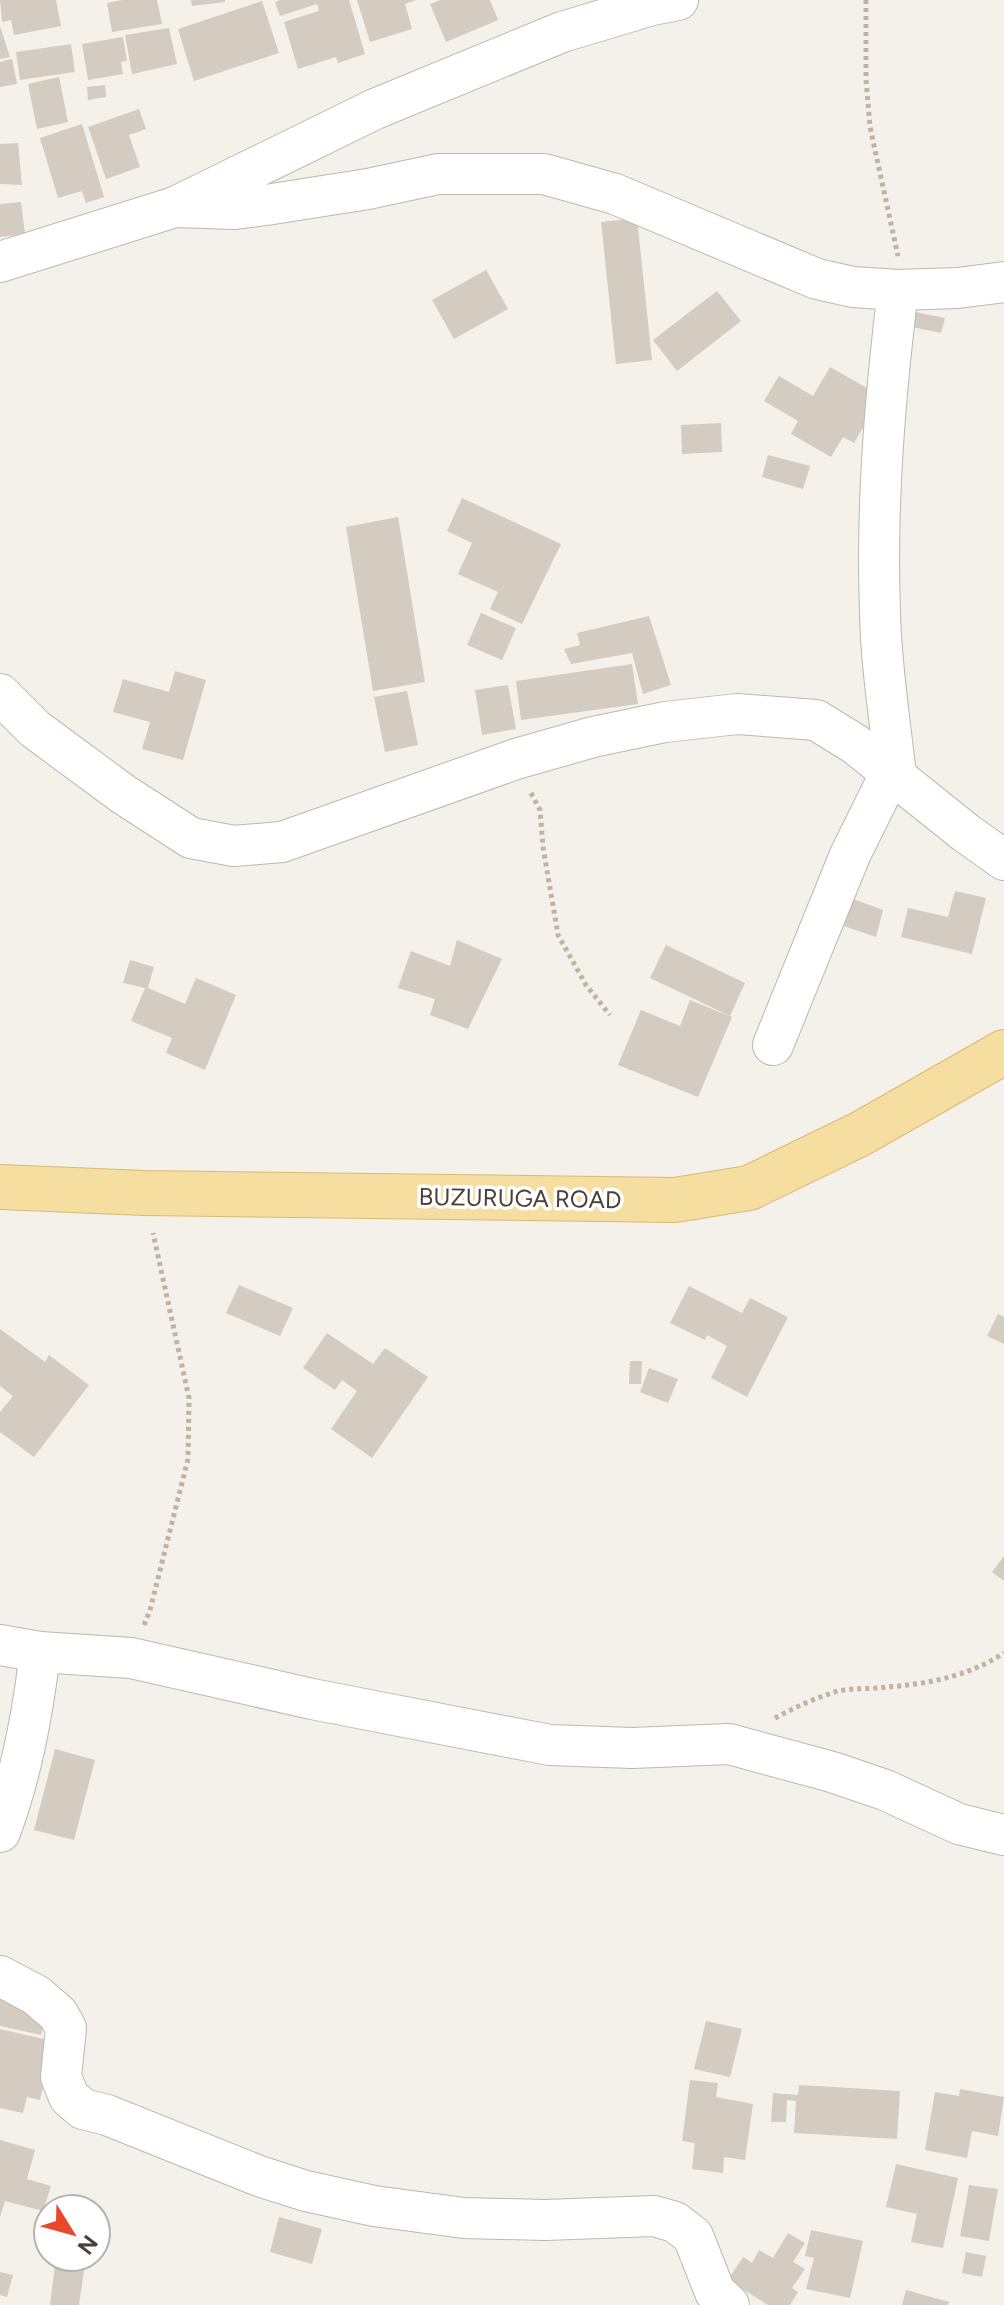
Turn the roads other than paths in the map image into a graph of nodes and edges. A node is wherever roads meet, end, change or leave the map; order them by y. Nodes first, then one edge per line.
1 (678, 0) edge
2 (175, 207) junction
3 (0, 262) edge
4 (1004, 282) edge
5 (902, 290) junction
6 (0, 694) edge
7 (894, 774) junction
8 (1004, 860) edge
9 (773, 1045) dead end
10 (1004, 1052) edge
11 (0, 1187) edge
12 (0, 1645) edge
13 (40, 1652) junction
14 (0, 1832) edge
15 (1004, 1835) edge
16 (0, 1976) edge
17 (729, 2305) edge

1 - 2 street
2 - 3 street
2 - 5 street
4 - 5 street
5 - 7 street
6 - 7 street
7 - 8 street
7 - 9 street
10 - 11 main road, BUZURUGA ROAD
12 - 13 street
13 - 14 street
13 - 15 street
16 - 17 street

